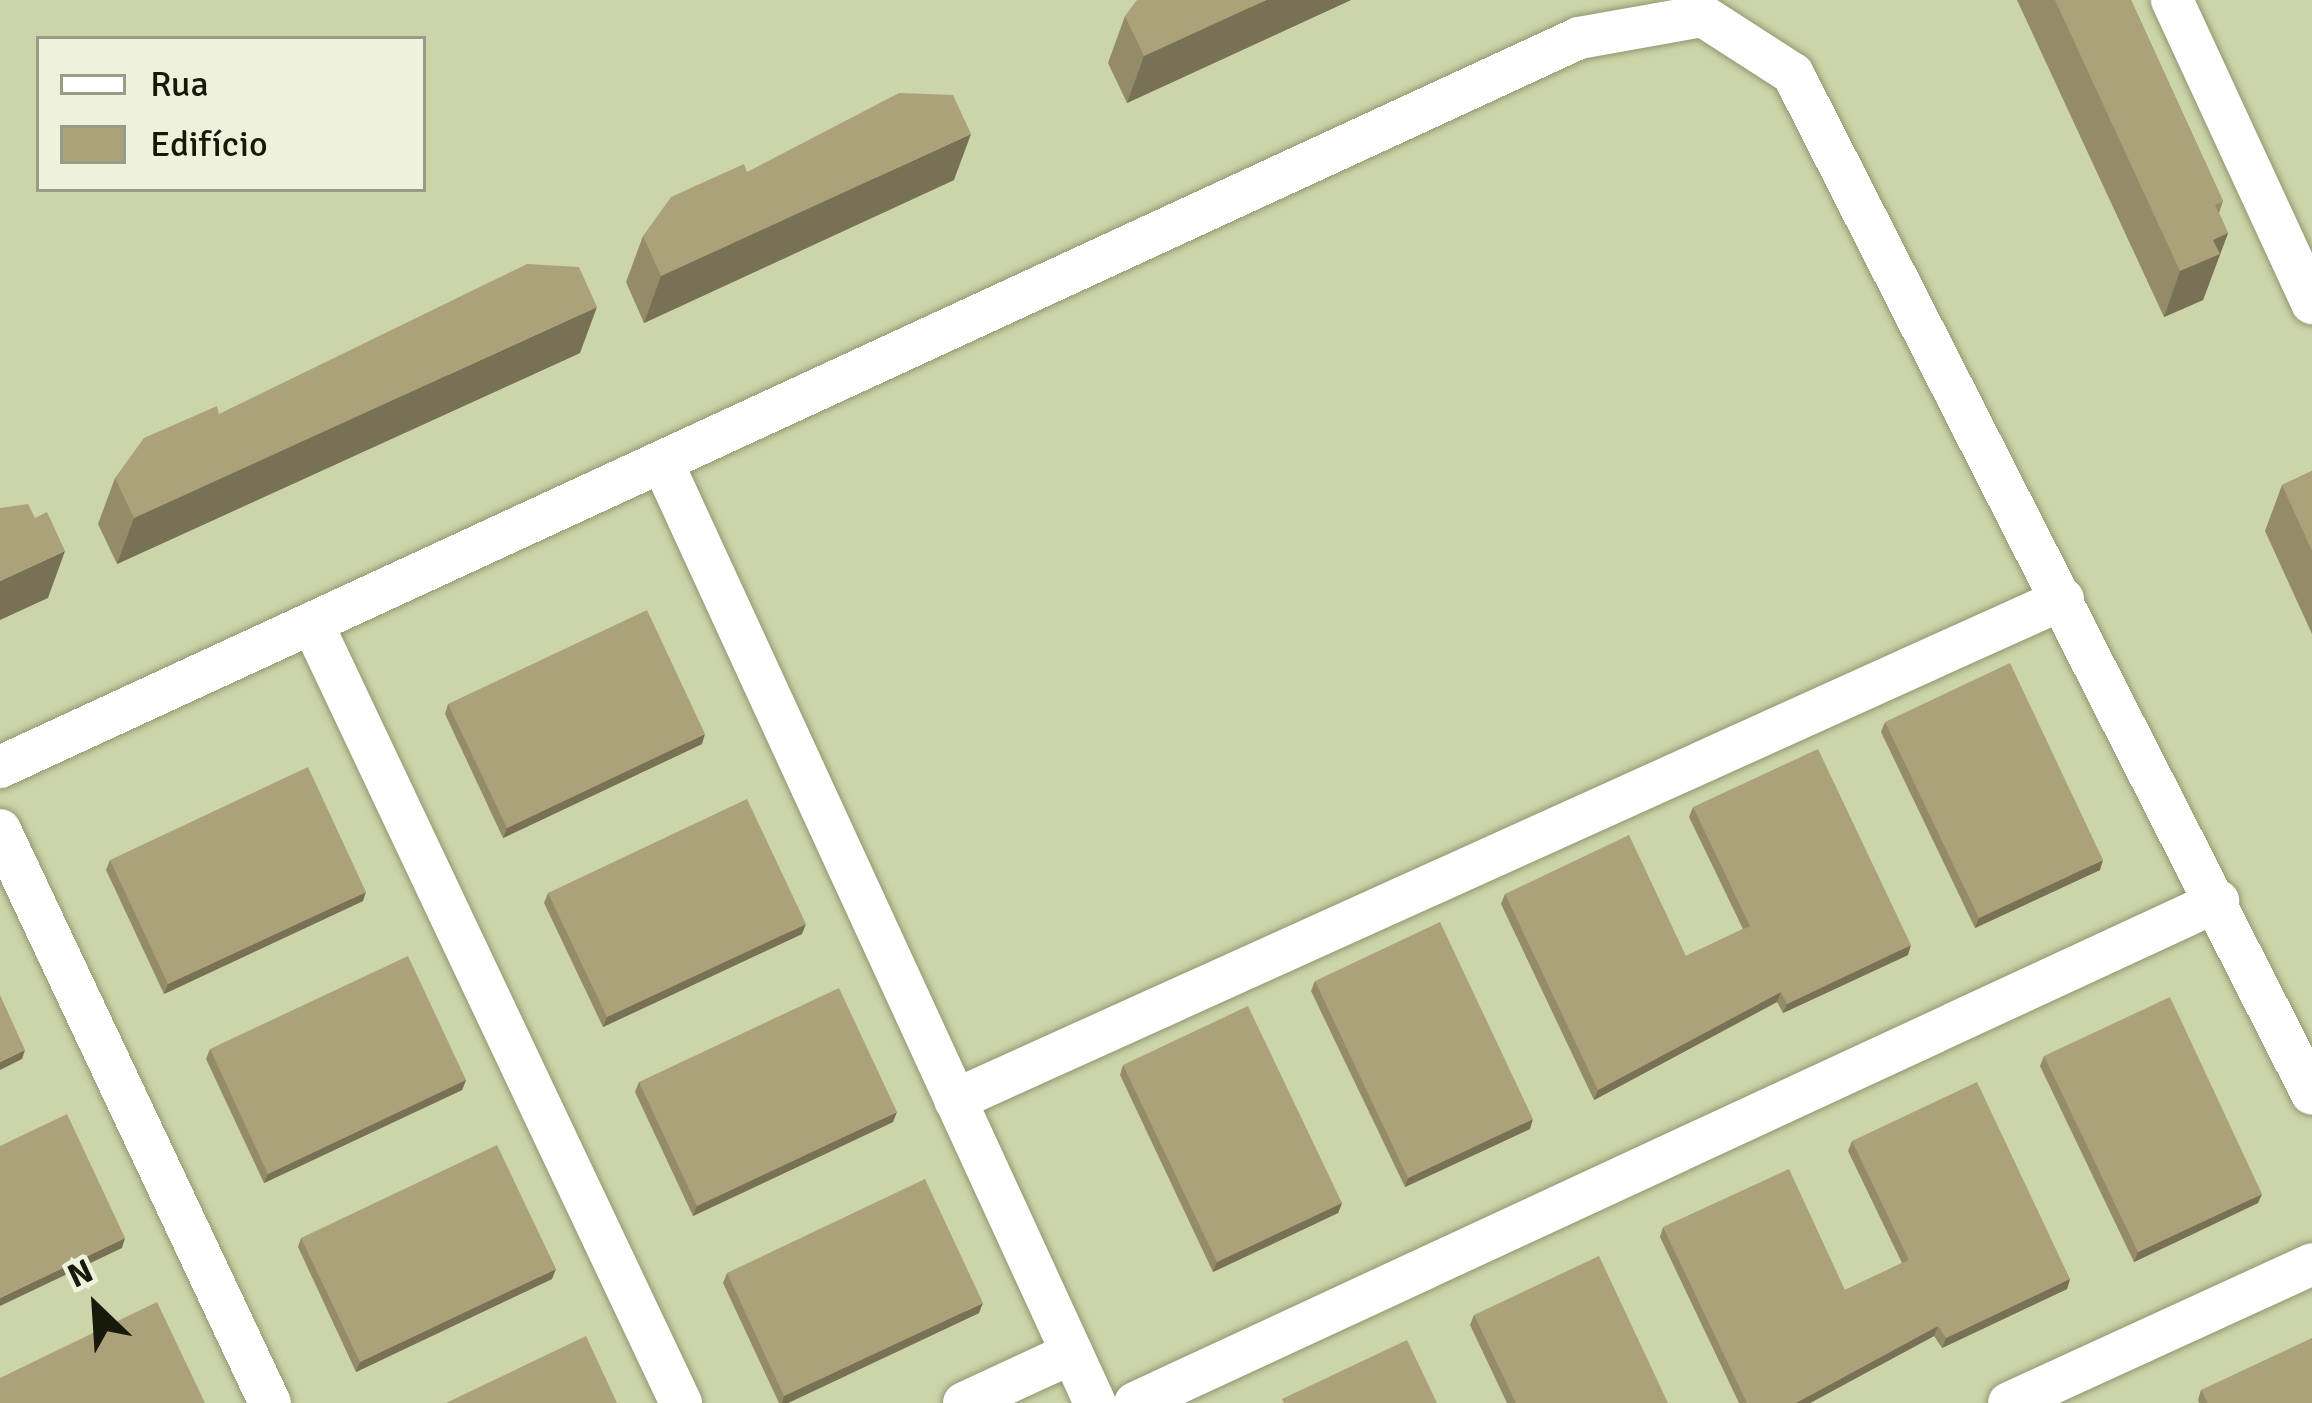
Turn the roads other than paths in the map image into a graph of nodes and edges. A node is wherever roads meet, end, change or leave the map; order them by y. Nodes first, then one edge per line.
1 (2172, 0) edge
2 (2312, 303) edge
3 (664, 466) junction
4 (2062, 599) junction
5 (314, 625) junction
6 (0, 767) edge
7 (0, 830) edge
8 (2218, 901) junction
9 (2312, 1094) edge
10 (955, 1100) junction
11 (2312, 1264) edge
12 (1072, 1353) junction
13 (270, 1403) edge
14 (681, 1403) edge
15 (964, 1403) edge
16 (1095, 1403) edge
17 (1135, 1403) edge
18 (2008, 1403) edge

1 - 2 street
3 - 4 street
3 - 5 street
3 - 10 street
4 - 8 street
4 - 10 street
5 - 6 street
5 - 14 street
7 - 13 street
8 - 9 street
8 - 17 street
10 - 12 street
11 - 18 street
12 - 15 street
12 - 16 street

